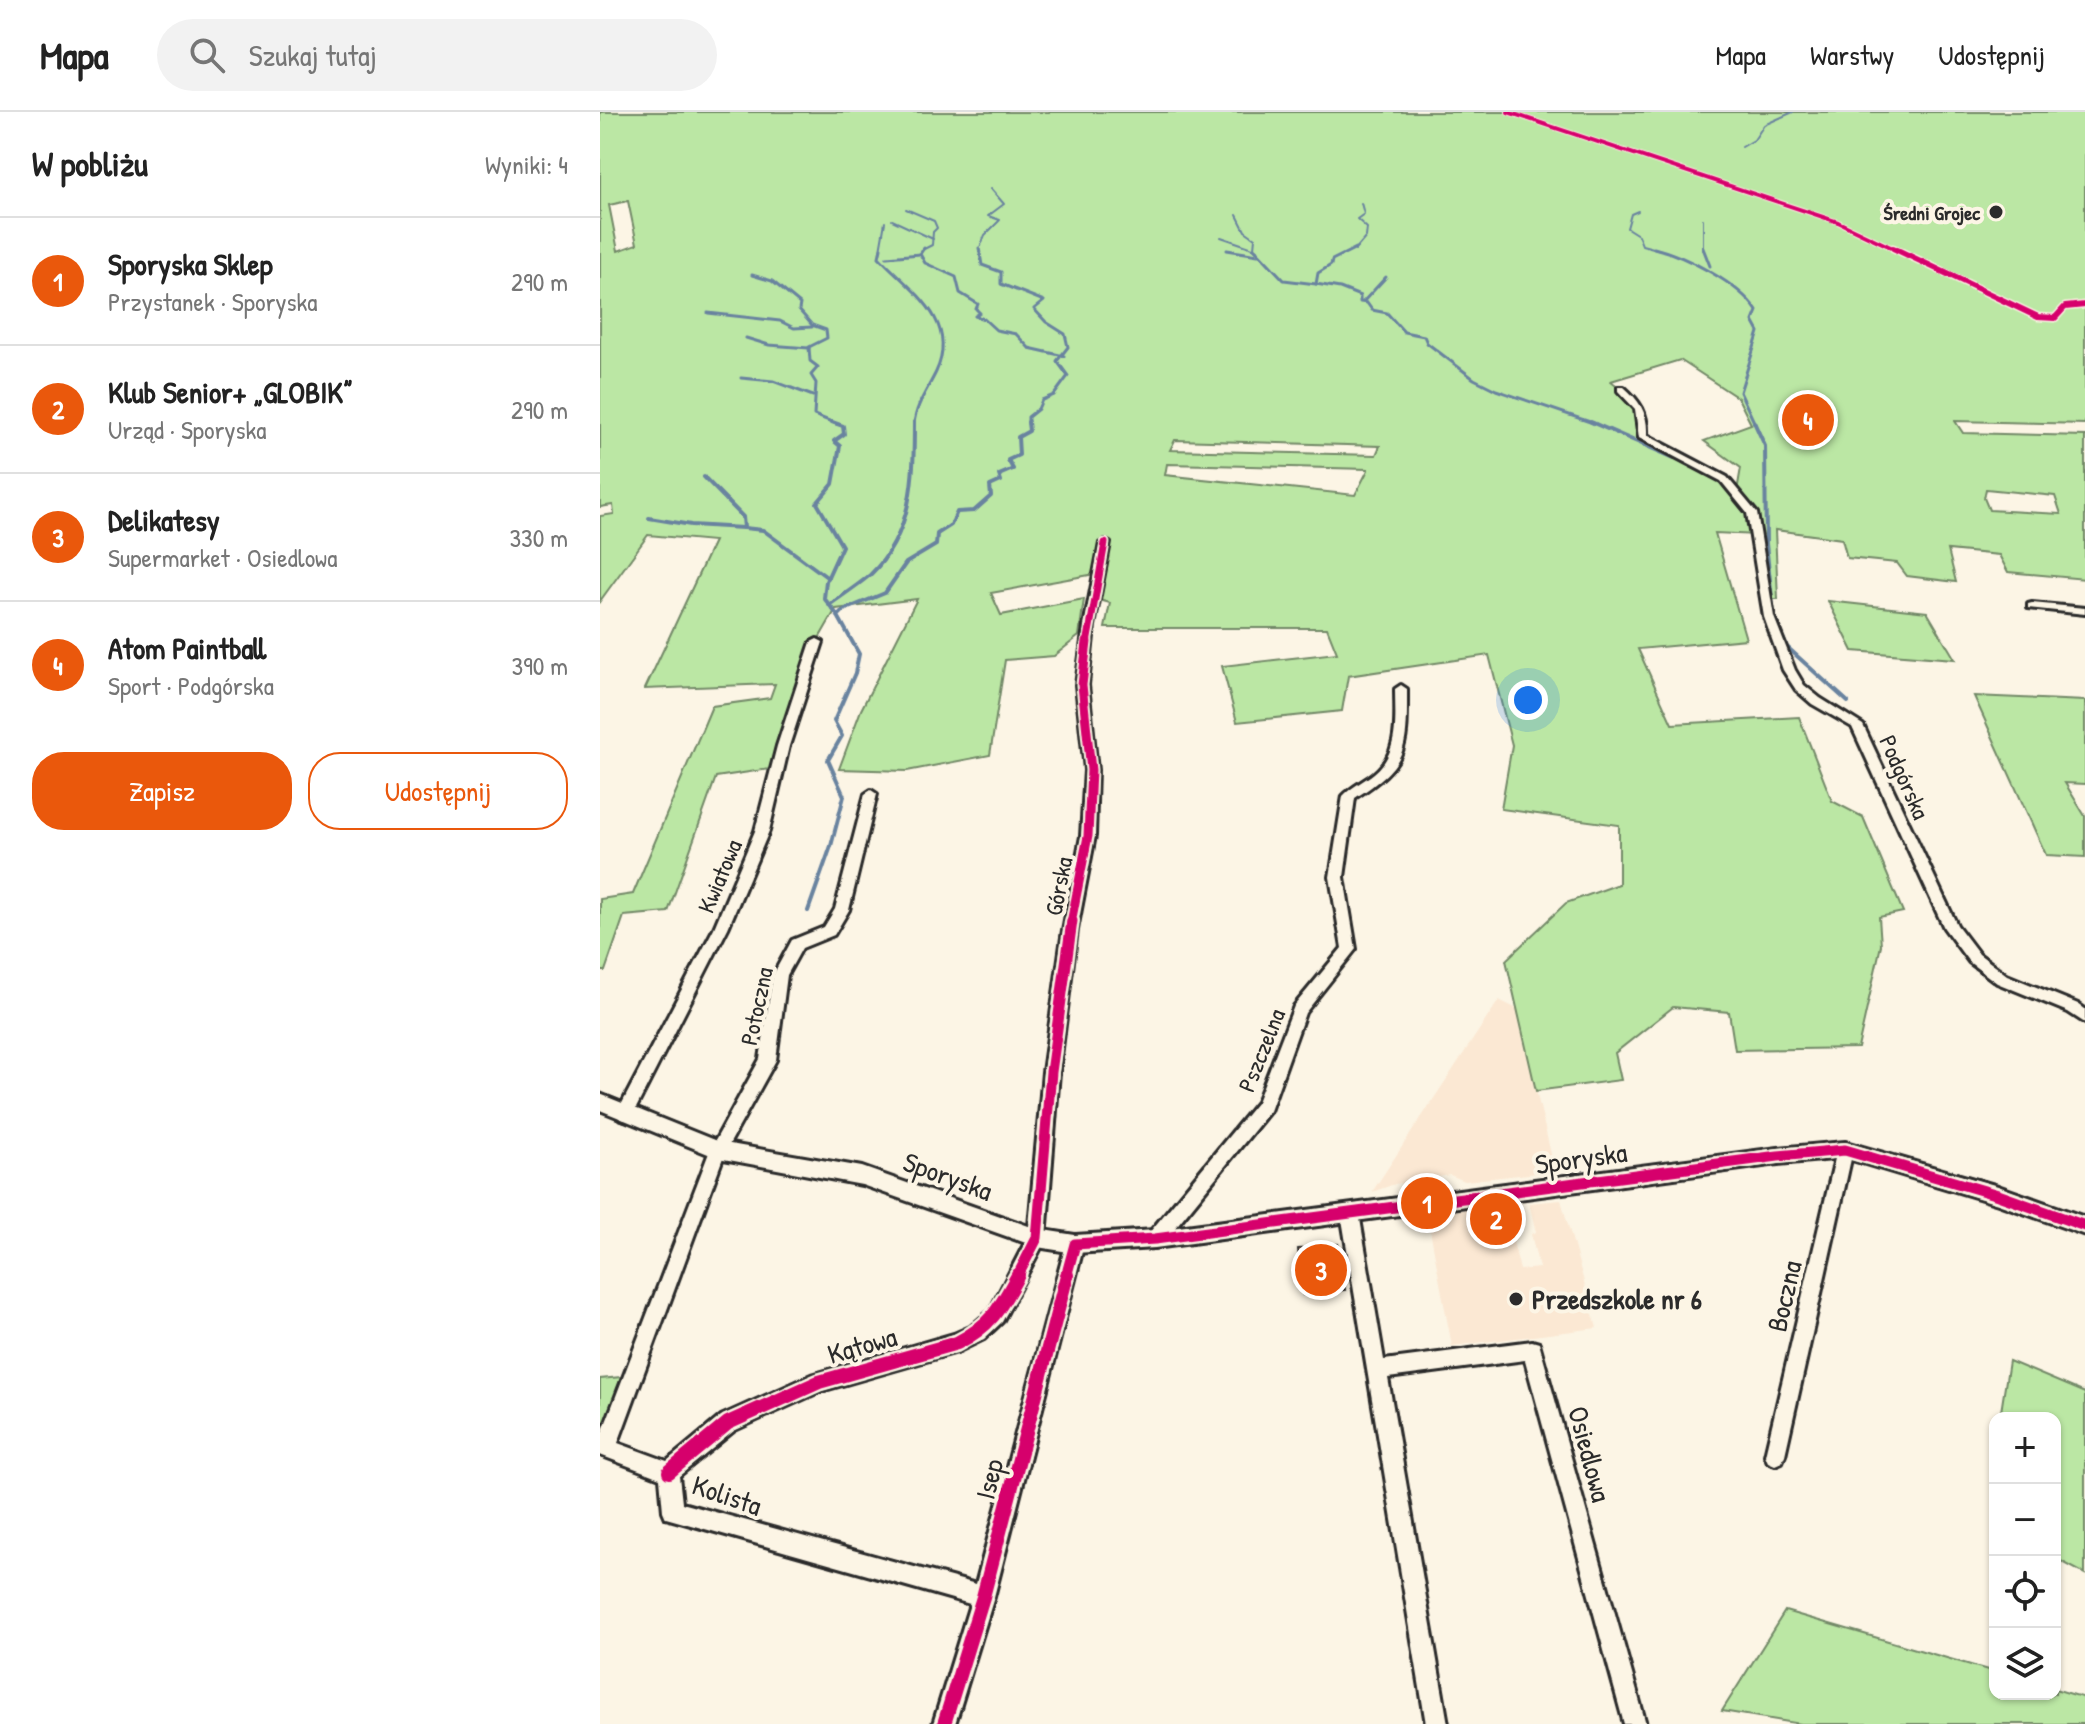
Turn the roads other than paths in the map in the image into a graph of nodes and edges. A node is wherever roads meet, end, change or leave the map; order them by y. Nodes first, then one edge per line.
1 (1621, 389) dead end
2 (1105, 543) dead end
3 (2032, 606) dead end
4 (2085, 611) edge
5 (817, 642) dead end
6 (1401, 689) dead end
7 (871, 794) dead end
8 (2085, 1017) edge
9 (600, 1102) edge
10 (625, 1113) junction
11 (718, 1150) junction
12 (1845, 1150) junction
13 (1350, 1213) junction
14 (2085, 1226) edge
15 (1037, 1238) junction
16 (1155, 1239) junction
17 (1075, 1244) junction
18 (1376, 1370) junction
19 (1775, 1455) dead end
20 (669, 1472) junction
21 (983, 1597) junction
22 (944, 1724) edge
23 (1437, 1724) edge
24 (1635, 1724) edge

1 - 8 street, Podgórska
2 - 15 street, Górska
3 - 4 street
5 - 10 street, Kwiatowa
6 - 16 street, Pszczelna
7 - 11 street, Potoczna
9 - 10 street, Sporyska
10 - 11 street, Sporyska
11 - 15 street, Sporyska
11 - 20 street, Kolista
12 - 13 street, Sporyska
12 - 14 street, Sporyska
12 - 19 street, Boczna
13 - 16 street, Sporyska
13 - 18 street
15 - 17 street, Sporyska
15 - 20 street, Kątowa
16 - 17 street, Sporyska
17 - 21 street, Isep
18 - 23 street
18 - 24 street, Osiedlowa
20 - 21 street, Kolista
21 - 22 street, Isep

